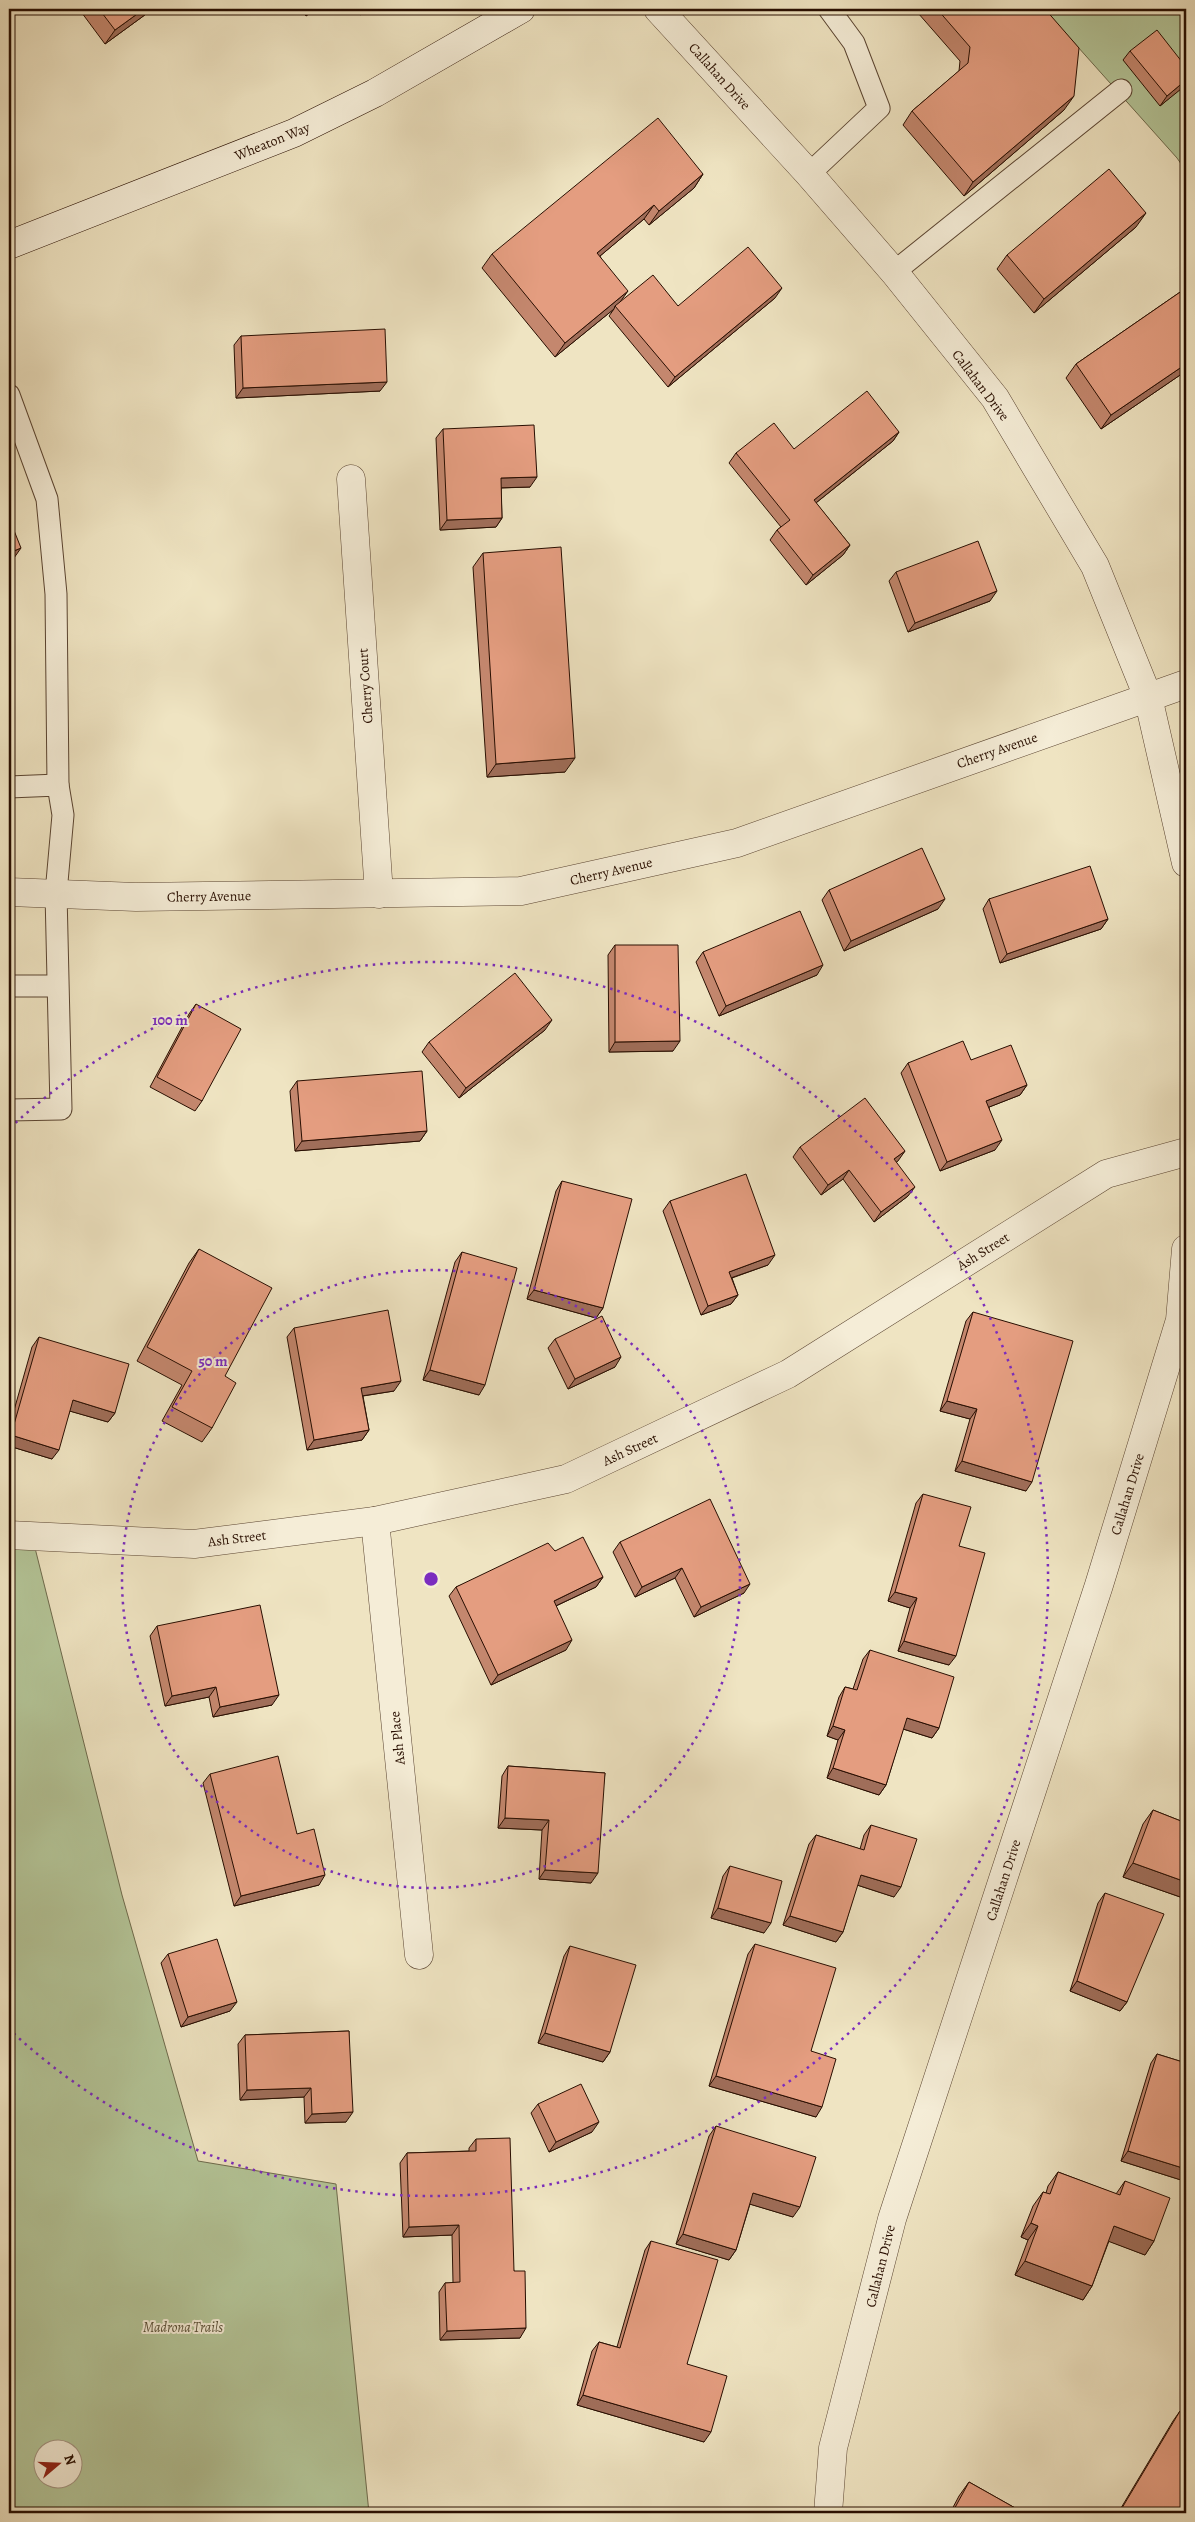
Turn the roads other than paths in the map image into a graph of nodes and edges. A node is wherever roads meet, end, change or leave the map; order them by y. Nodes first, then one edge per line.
1 (521, 9) edge
2 (658, 9) edge
3 (829, 9) edge
4 (1121, 90) dead end
5 (809, 174) junction
6 (9, 245) edge
7 (894, 272) junction
8 (9, 395) edge
9 (351, 479) dead end
10 (1186, 684) edge
11 (1148, 697) junction
12 (58, 785) junction
13 (9, 787) edge
14 (1186, 863) edge
15 (9, 892) edge
16 (56, 893) junction
17 (378, 894) junction
18 (9, 986) edge
19 (57, 986) junction
20 (9, 1110) edge
21 (1186, 1152) edge
22 (1186, 1249) edge
23 (375, 1521) junction
24 (9, 1535) edge
25 (419, 1955) dead end
26 (828, 2513) edge

1 - 6 street, Wheaton Way
2 - 5 street, Callahan Drive
3 - 5 lane
4 - 7 lane
5 - 7 street, Callahan Drive
7 - 11 street, Callahan Drive
8 - 12 lane
9 - 17 street, Cherry Court
10 - 11 street, Cherry Avenue
11 - 14 street, Callahan Drive
11 - 17 street, Cherry Avenue
12 - 13 lane
12 - 16 lane
15 - 16 street, Cherry Avenue
16 - 17 street, Cherry Avenue
16 - 19 lane
18 - 19 lane
19 - 20 lane
21 - 23 street, Ash Street
22 - 26 street, Callahan Drive
23 - 24 street, Ash Street
23 - 25 street, Ash Place

